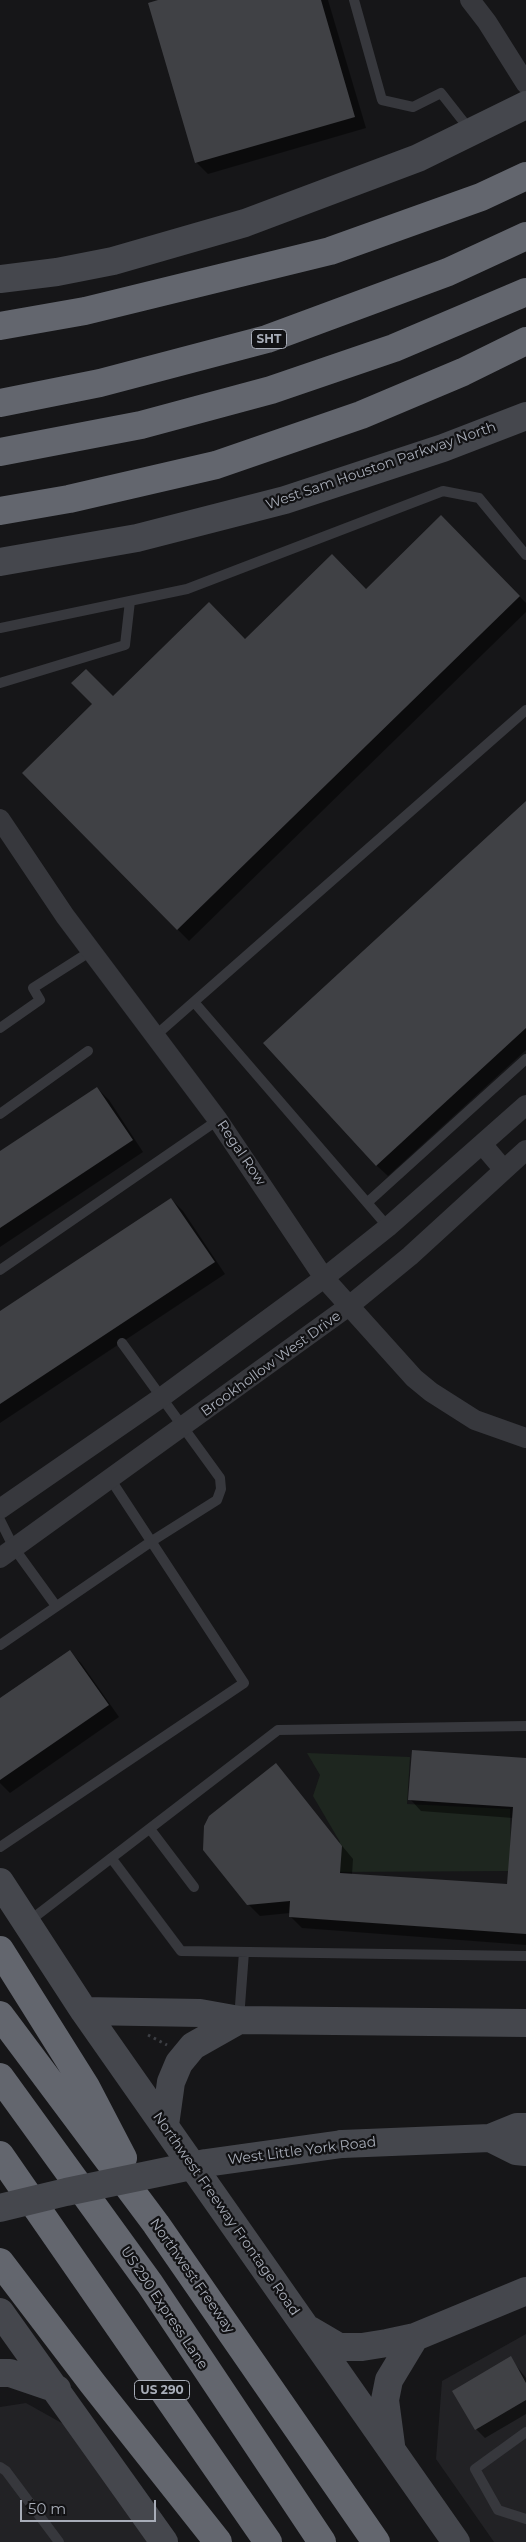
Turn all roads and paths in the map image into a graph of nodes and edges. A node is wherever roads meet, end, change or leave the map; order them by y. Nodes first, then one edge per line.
1 (354, 0) edge
2 (470, 0) edge
3 (526, 84) edge
4 (526, 105) edge
5 (473, 132) junction
6 (526, 176) edge
7 (526, 236) edge
8 (0, 279) edge
9 (526, 292) edge
10 (0, 326) edge
11 (526, 341) edge
12 (0, 403) edge
13 (526, 416) edge
14 (0, 452) edge
15 (0, 511) edge
16 (526, 555) edge
17 (0, 562) edge
18 (130, 601) junction
19 (0, 628) edge
20 (0, 683) edge
21 (526, 710) edge
22 (0, 818) edge
23 (91, 951) junction
24 (194, 1002) junction
25 (0, 1028) edge
26 (155, 1036) junction
27 (88, 1051) dead end
28 (526, 1059) edge
29 (526, 1105) edge
30 (0, 1114) edge
31 (218, 1120) junction
32 (482, 1144) junction
33 (526, 1150) edge
34 (504, 1170) junction
35 (368, 1202) junction
36 (388, 1227) junction
37 (0, 1270) edge
38 (324, 1278) junction
39 (350, 1306) junction
40 (122, 1343) dead end
41 (162, 1397) junction
42 (184, 1428) junction
43 (526, 1438) edge
44 (111, 1480) junction
45 (0, 1509) edge
46 (0, 1520) edge
47 (152, 1541) junction
48 (7, 1553) edge
49 (56, 1606) junction
50 (0, 1645) edge
51 (526, 1726) edge
52 (150, 1830) junction
53 (0, 1847) edge
54 (112, 1859) junction
55 (0, 1882) edge
56 (194, 1887) dead end
57 (26, 1923) junction
58 (0, 1950) edge
59 (244, 1952) junction
60 (526, 1956) edge
61 (84, 2011) junction
62 (0, 2015) edge
63 (239, 2020) junction
64 (526, 2022) edge
65 (0, 2077) edge
66 (165, 2125) junction
67 (526, 2127) edge
68 (490, 2138) junction
69 (526, 2152) edge
70 (0, 2155) edge
71 (0, 2208) edge
72 (156, 2224) junction
73 (0, 2262) edge
74 (526, 2291) edge
75 (0, 2312) edge
76 (306, 2327) junction
77 (415, 2337) junction
78 (0, 2373) edge
79 (57, 2389) junction
80 (526, 2432) edge
81 (391, 2449) junction
82 (0, 2467) edge
83 (526, 2519) edge
84 (58, 2542) edge
85 (164, 2542) edge
86 (218, 2542) edge
87 (268, 2542) edge
88 (322, 2542) edge
89 (376, 2542) edge
90 (456, 2542) edge

1 - 5 lane
2 - 3 street
4 - 5 main road
5 - 8 main road
6 - 10 highway
7 - 12 highway, SHT
9 - 14 highway
11 - 15 highway
13 - 17 main road, West Sam Houston Parkway North
16 - 18 lane
18 - 19 lane
18 - 20 lane
21 - 24 lane
22 - 23 street, Regal Row
23 - 25 lane
23 - 26 street, Regal Row
24 - 26 lane
24 - 35 lane
26 - 31 street, Regal Row
27 - 30 lane
28 - 35 lane
29 - 32 street
31 - 37 lane
31 - 38 street, Regal Row
32 - 34 street
32 - 36 street
33 - 34 street, Brookhollow West Drive
34 - 39 street, Brookhollow West Drive
35 - 36 lane
36 - 38 street
38 - 39 street, Regal Row
38 - 41 street
39 - 42 street, Brookhollow West Drive
39 - 43 street, Regal Row
40 - 41 lane
41 - 42 lane
41 - 45 street
42 - 44 street, Brookhollow West Drive
42 - 47 lane
44 - 47 lane
44 - 48 street, Brookhollow West Drive
46 - 48 lane
47 - 49 lane
47 - 53 lane
48 - 49 lane
49 - 50 lane
51 - 52 lane
52 - 54 lane
52 - 56 lane
54 - 57 lane
54 - 59 lane
55 - 57 main road, Northwest Freeway Frontage Road
57 - 61 main road, Northwest Freeway Frontage Road
58 - 72 highway
59 - 60 lane
59 - 63 lane
61 - 63 main road
61 - 66 main road, Northwest Freeway Frontage Road
62 - 72 highway, Northwest Freeway
63 - 64 main road
63 - 66 main road
65 - 88 highway, US 290 Express Lane
66 - 76 main road, Northwest Freeway Frontage Road
67 - 68 main road, West Little York Road
68 - 69 main road, West Little York Road
68 - 71 main road, West Little York Road, bridge
70 - 87 highway, US 290
72 - 89 highway, Northwest Freeway
73 - 86 highway
74 - 77 main road
75 - 79 main road
76 - 77 main road
76 - 81 main road, Northwest Freeway Frontage Road
77 - 81 main road
78 - 79 main road
79 - 85 main road
80 - 83 lane
81 - 90 main road, Northwest Freeway Frontage Road
82 - 84 lane

